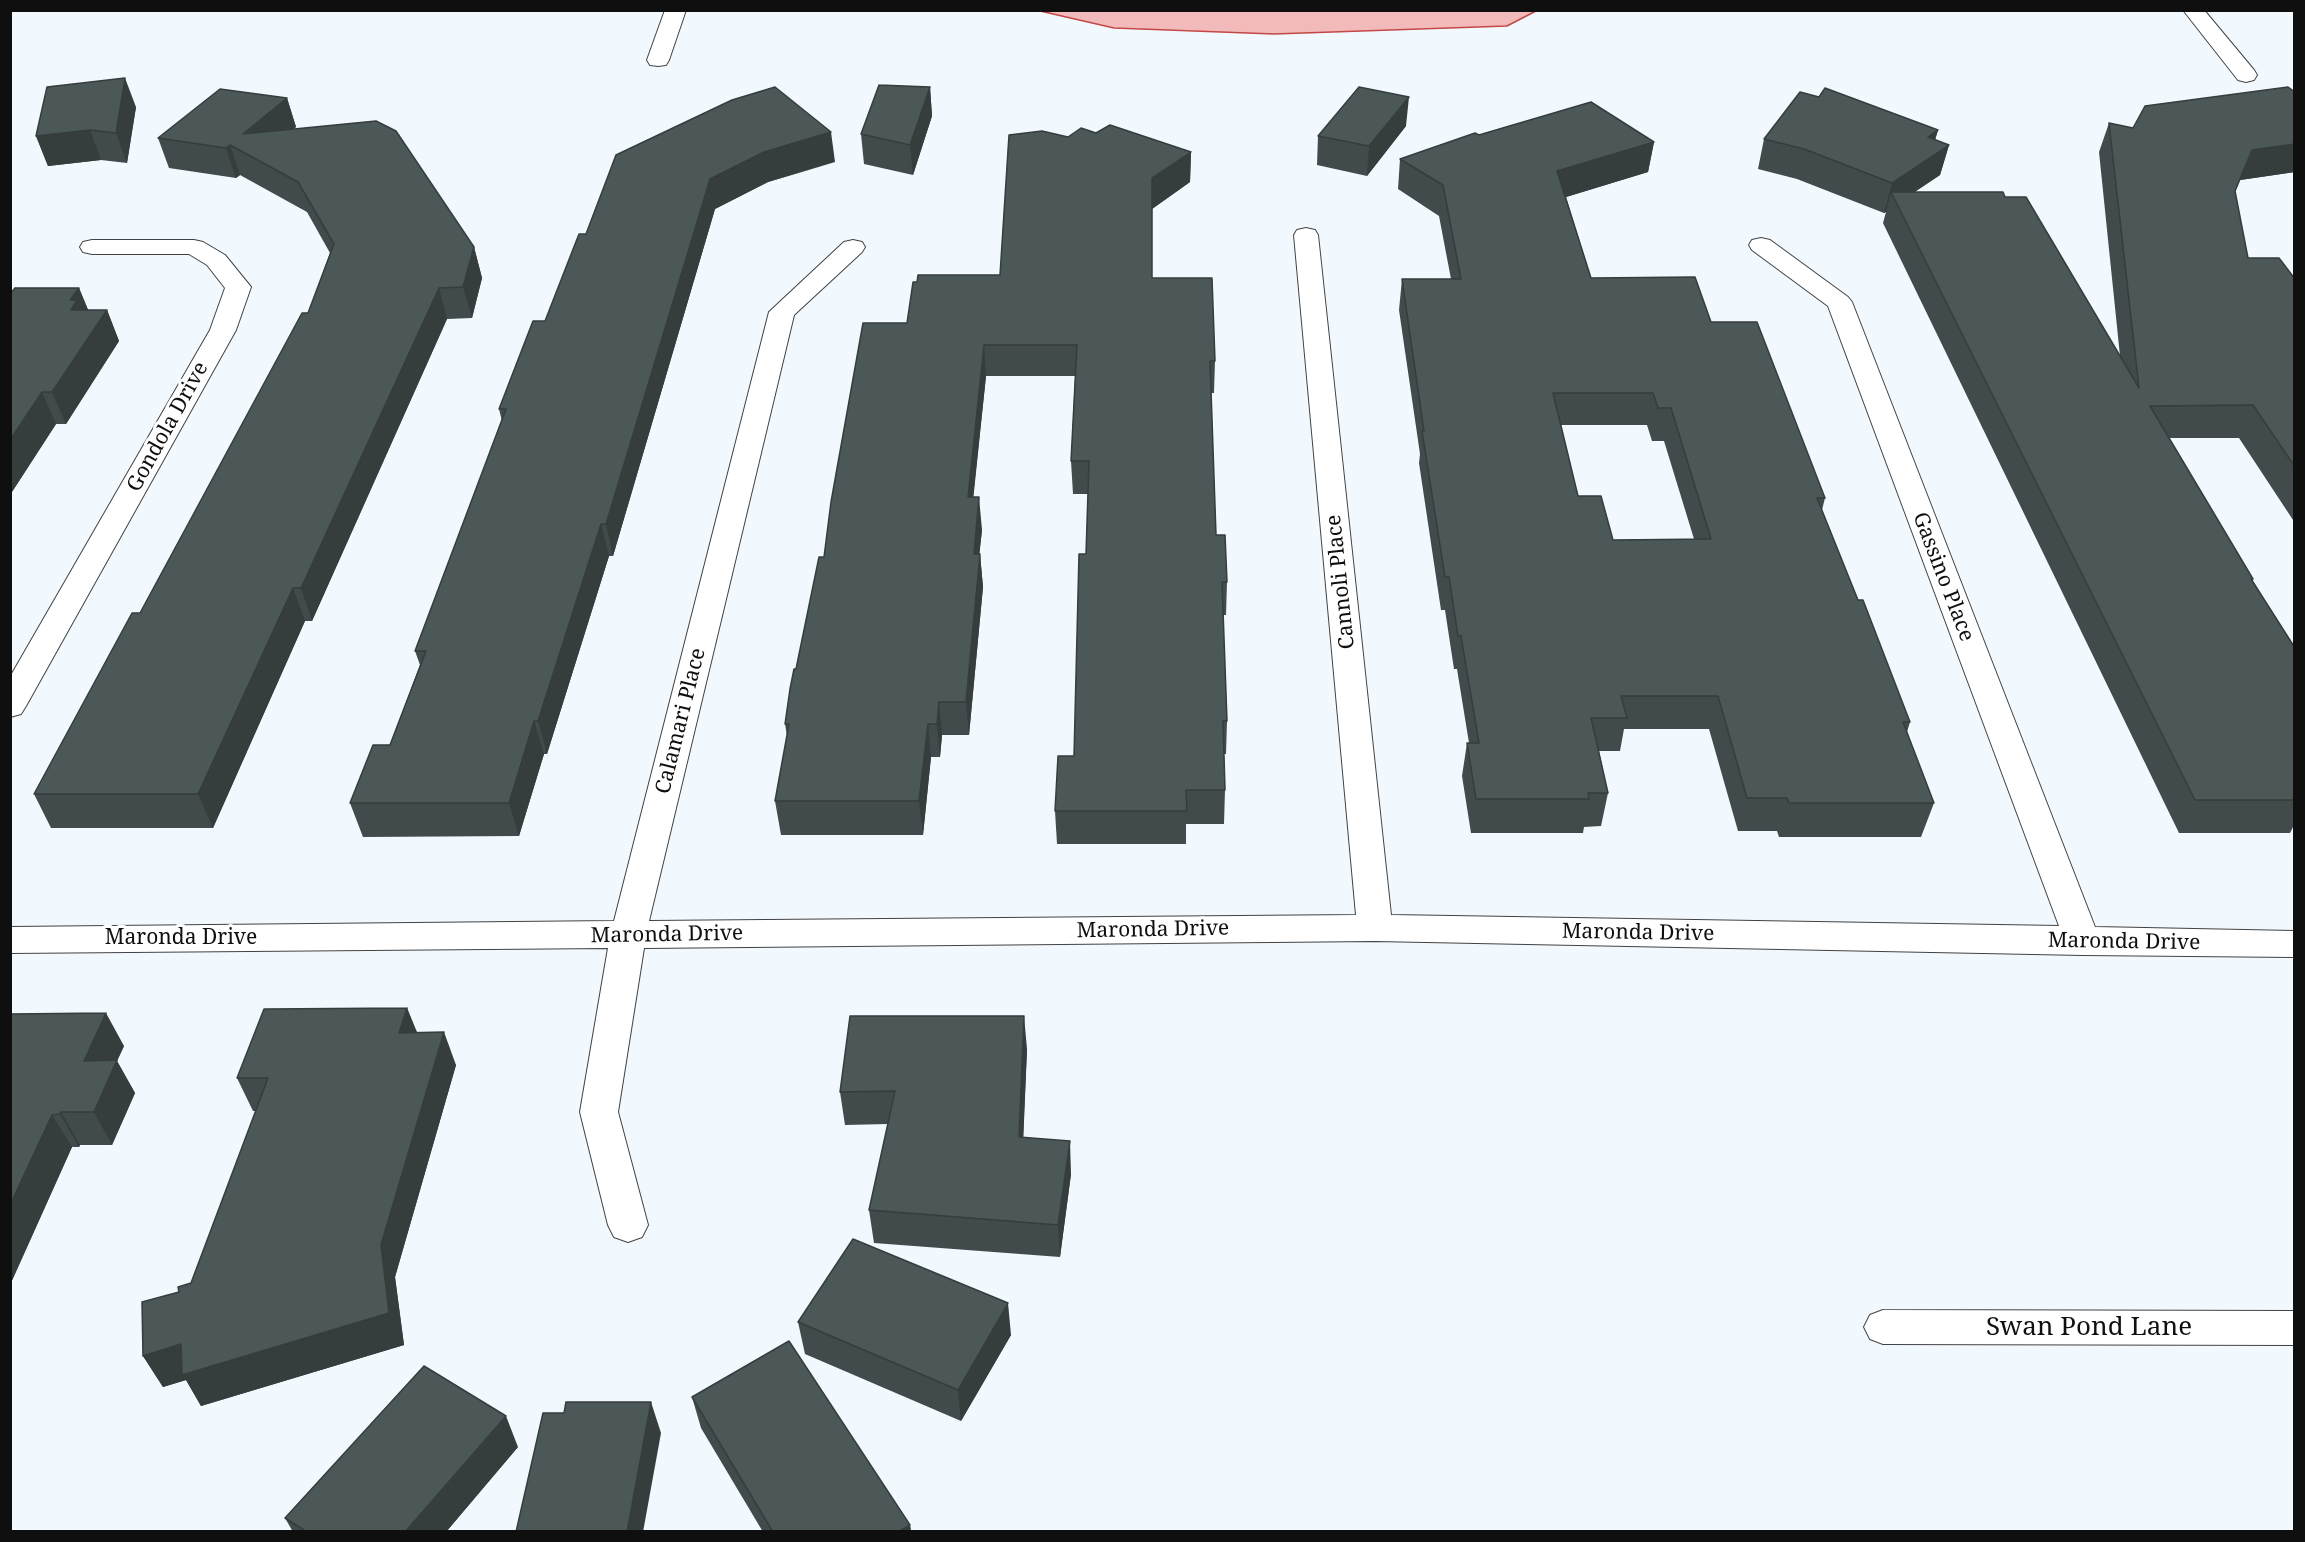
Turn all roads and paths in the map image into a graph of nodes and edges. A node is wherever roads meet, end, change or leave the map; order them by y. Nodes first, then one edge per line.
1 (676, 10) edge
2 (2193, 10) edge
3 (658, 60) dead end
4 (2246, 75) dead end
5 (1306, 235) dead end
6 (1761, 245) dead end
7 (92, 247) dead end
8 (853, 247) dead end
9 (10, 706) edge
10 (1375, 928) junction
11 (628, 935) junction
12 (10, 940) edge
13 (2083, 942) junction
14 (2295, 944) edge
15 (628, 1226) dead end
16 (1882, 1327) dead end
17 (2295, 1328) edge

1 - 3 street
2 - 4 street
5 - 10 street, Cannoli Place
6 - 13 street, Gassino Place
7 - 9 street, Gondola Drive
8 - 11 street, Calamari Place
10 - 11 street, Maronda Drive
10 - 13 street, Maronda Drive
11 - 12 street, Maronda Drive
11 - 15 street, Calamari Place
13 - 14 street, Maronda Drive
16 - 17 lane, Swan Pond Lane

